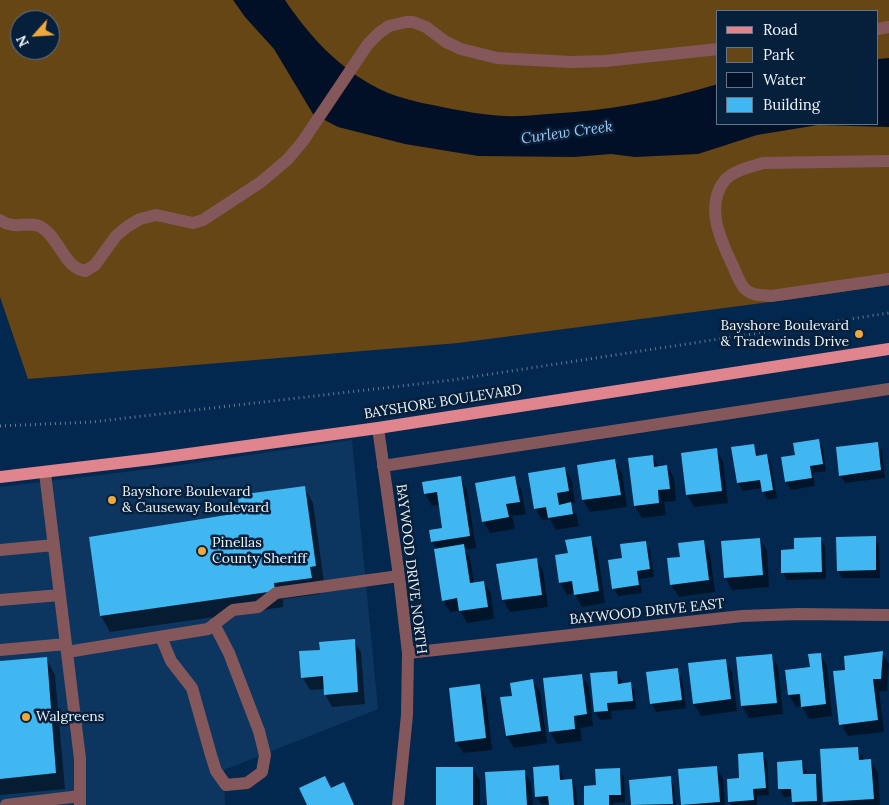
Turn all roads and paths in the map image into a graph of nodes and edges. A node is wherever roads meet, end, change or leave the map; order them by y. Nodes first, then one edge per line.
1 (716, 49) edge
2 (889, 161) edge
3 (0, 220) edge
4 (889, 279) edge
5 (889, 313) edge
6 (889, 349) edge
7 (889, 389) edge
8 (0, 426) edge
9 (378, 428) junction
10 (383, 466) junction
11 (45, 473) junction
12 (0, 478) edge
13 (54, 545) junction
14 (0, 550) edge
15 (399, 576) junction
16 (60, 595) junction
17 (0, 600) edge
18 (889, 615) edge
19 (214, 624) junction
20 (161, 637) junction
21 (66, 648) junction
22 (0, 650) edge
23 (408, 653) junction
24 (80, 800) edge
25 (6, 805) edge
26 (398, 805) edge

1 - 3 street
2 - 4 street
5 - 8 path
6 - 9 main road, BAYSHORE BOULEVARD
7 - 10 street
9 - 10 street, BAYWOOD DRIVE NORTH
9 - 11 main road, BAYSHORE BOULEVARD
10 - 15 street, BAYWOOD DRIVE NORTH
11 - 12 main road, BAYSHORE BOULEVARD
11 - 13 street
13 - 14 street
13 - 16 street
15 - 19 street
15 - 23 street, BAYWOOD DRIVE NORTH
16 - 17 street
16 - 21 street
18 - 23 street, BAYWOOD DRIVE EAST
19 - 20 street
19 - 20 street
20 - 21 street
21 - 22 street
21 - 24 street
23 - 26 street, BAYWOOD DRIVE NORTH
24 - 25 street

